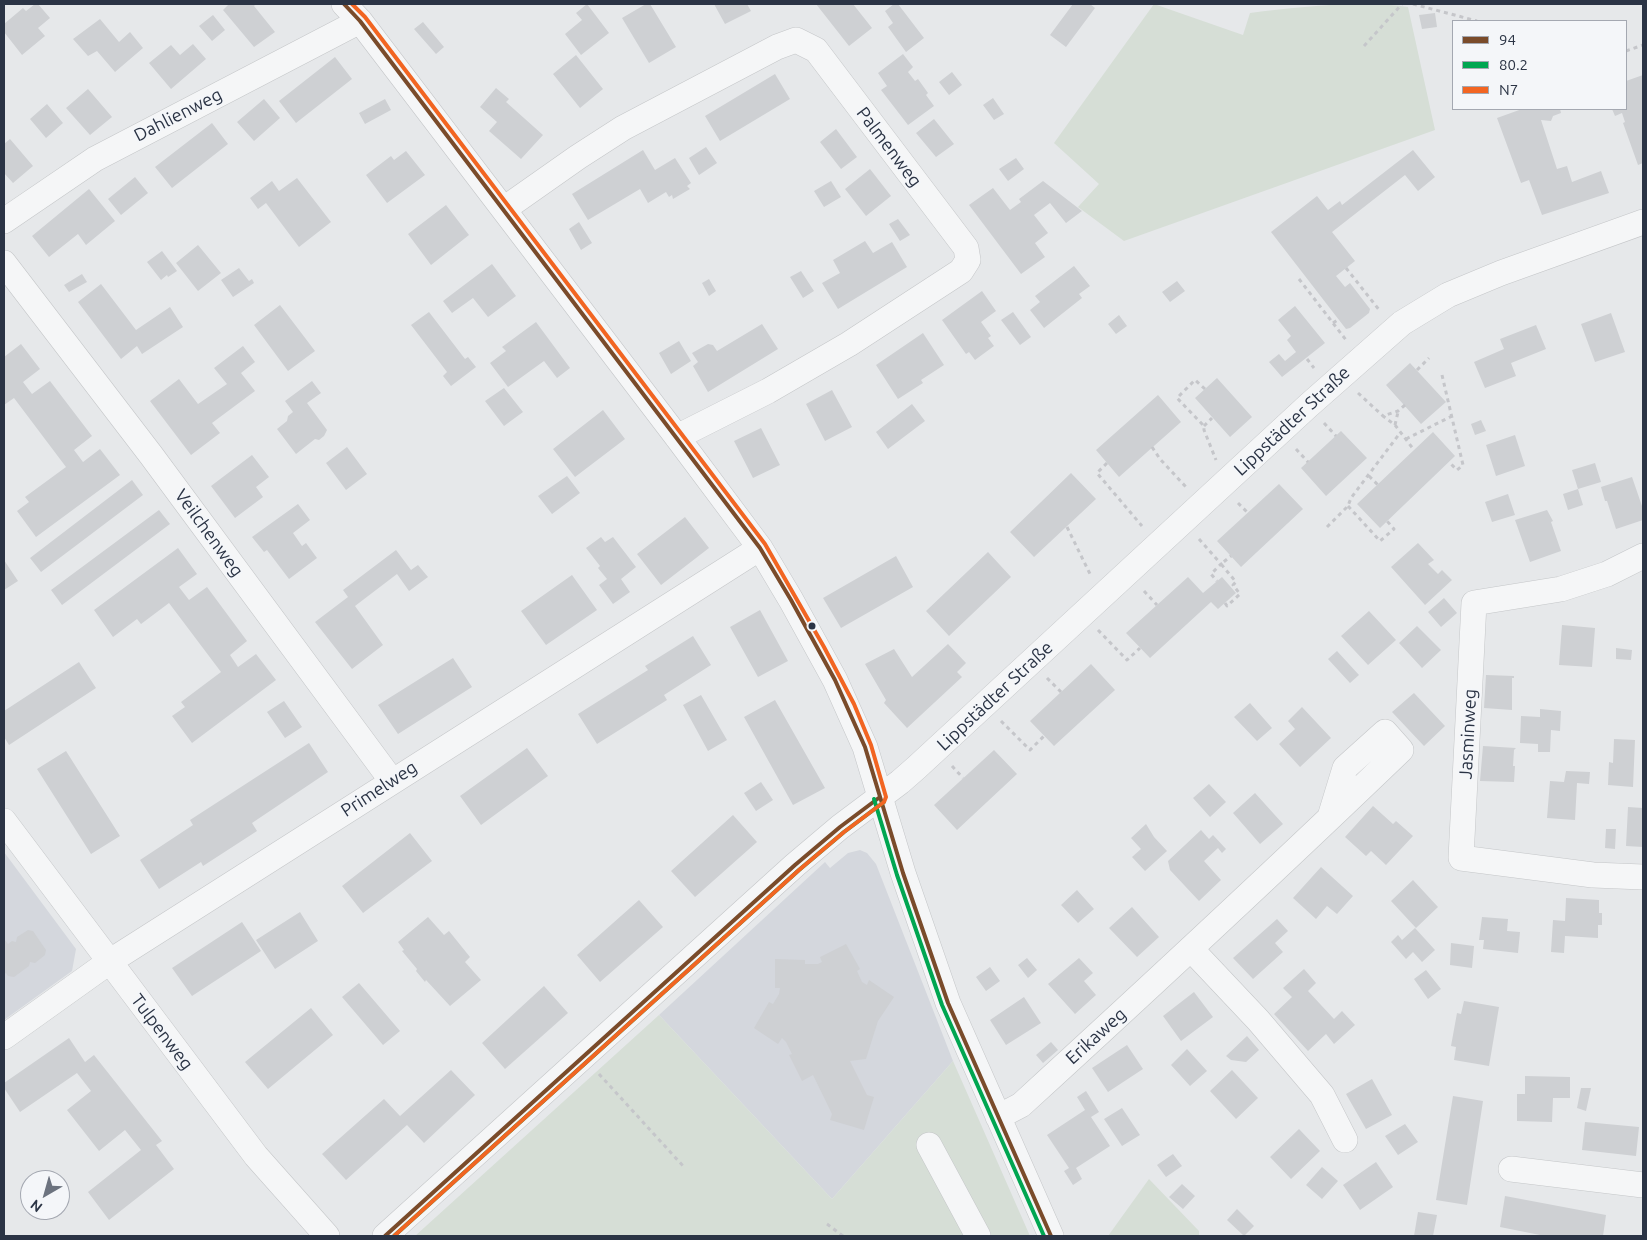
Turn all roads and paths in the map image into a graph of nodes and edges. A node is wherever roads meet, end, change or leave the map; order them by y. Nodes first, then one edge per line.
1 (1402, 4) edge
2 (1413, 4) edge
3 (352, 12) edge
4 (1473, 20) edge
5 (1643, 45) edge
6 (1364, 46) dead end
7 (1627, 52) edge
8 (504, 209) junction
9 (4, 222) edge
10 (1643, 222) edge
11 (4, 263) edge
12 (1346, 268) dead end
13 (1299, 279) dead end
14 (13, 295) edge
15 (1338, 319) dead end
16 (1334, 323) junction
17 (1394, 329) junction
18 (1429, 358) dead end
19 (1360, 359) junction
20 (1417, 370) dead end
21 (1442, 374) dead end
22 (1340, 376) junction
23 (1205, 389) dead end
24 (1405, 405) dead end
25 (1398, 411) junction
26 (1383, 416) junction
27 (1452, 416) junction
28 (1212, 418) dead end
29 (1395, 425) junction
30 (1204, 426) junction
31 (1400, 433) junction
32 (677, 437) junction
33 (1406, 439) junction
34 (1152, 447) dead end
35 (1414, 450) dead end
36 (1449, 462) dead end
37 (1107, 463) dead end
38 (1369, 476) junction
39 (1230, 478) junction
40 (1378, 485) dead end
41 (1202, 504) junction
42 (1348, 506) junction
43 (1387, 521) dead end
44 (1183, 522) junction
45 (1067, 527) dead end
46 (1327, 527) dead end
47 (1158, 545) junction
48 (760, 548) junction
49 (1231, 556) dead end
50 (1643, 556) edge
51 (1221, 564) junction
52 (1217, 581) dead end
53 (1105, 593) junction
54 (1225, 603) dead end
55 (1083, 614) junction
56 (1140, 648) dead end
57 (984, 705) junction
58 (1044, 736) dead end
59 (392, 781) junction
60 (880, 797) junction
61 (1330, 817) dead end
62 (4, 822) edge
63 (1643, 877) edge
64 (1191, 949) junction
65 (109, 962) junction
66 (4, 1037) edge
67 (582, 1058) junction
68 (998, 1117) junction
69 (1345, 1140) dead end
70 (928, 1144) dead end
71 (684, 1167) dead end
72 (1511, 1169) dead end
73 (1643, 1185) edge
74 (827, 1224) dead end
75 (327, 1236) edge
76 (386, 1236) edge
77 (843, 1236) edge
78 (978, 1236) edge
79 (1050, 1236) edge

1 - 6 path
2 - 4 path
3 - 8 street
3 - 9 street, Dahlienweg
5 - 7 path
8 - 32 street
8 - 32 street, Palmenweg
10 - 17 street, Lippstädter Straße
11 - 14 street, Veilchenweg
12 - 17 path
13 - 16 path
14 - 59 street, Veilchenweg
15 - 16 path
16 - 19 path
17 - 19 street, Lippstädter Straße
18 - 20 path
19 - 22 street, Lippstädter Straße
21 - 27 path
22 - 26 path
22 - 39 street, Lippstädter Straße
23 - 30 path
24 - 25 path
25 - 26 path
25 - 29 path
26 - 29 path
27 - 33 path
27 - 36 path
28 - 30 path
29 - 31 path
30 - 39 path
31 - 33 path
31 - 38 path
32 - 48 street
33 - 35 path
34 - 41 path
37 - 47 path
38 - 40 path
38 - 42 path
39 - 41 street, Lippstädter Straße
41 - 44 street, Lippstädter Straße
42 - 43 path
42 - 46 path
44 - 47 street, Lippstädter Straße
44 - 51 path
45 - 53 path
47 - 53 street, Lippstädter Straße
48 - 59 street, Primelweg
48 - 60 street
49 - 51 path
50 - 63 street, Jasminweg
51 - 52 path
51 - 54 path
53 - 55 street, Lippstädter Straße
55 - 56 path
55 - 57 street, Lippstädter Straße
57 - 58 path
57 - 60 street, Lippstädter Straße
59 - 65 street, Primelweg
60 - 67 street, Lippstädter Straße
60 - 68 street
61 - 64 street, Erikaweg
62 - 65 street, Tulpenweg
64 - 68 street, Erikaweg
64 - 69 street
65 - 66 street, Primelweg
65 - 75 street, Tulpenweg
67 - 71 path
67 - 76 street, Lippstädter Straße
68 - 79 street
70 - 78 street
72 - 73 street
74 - 77 path

